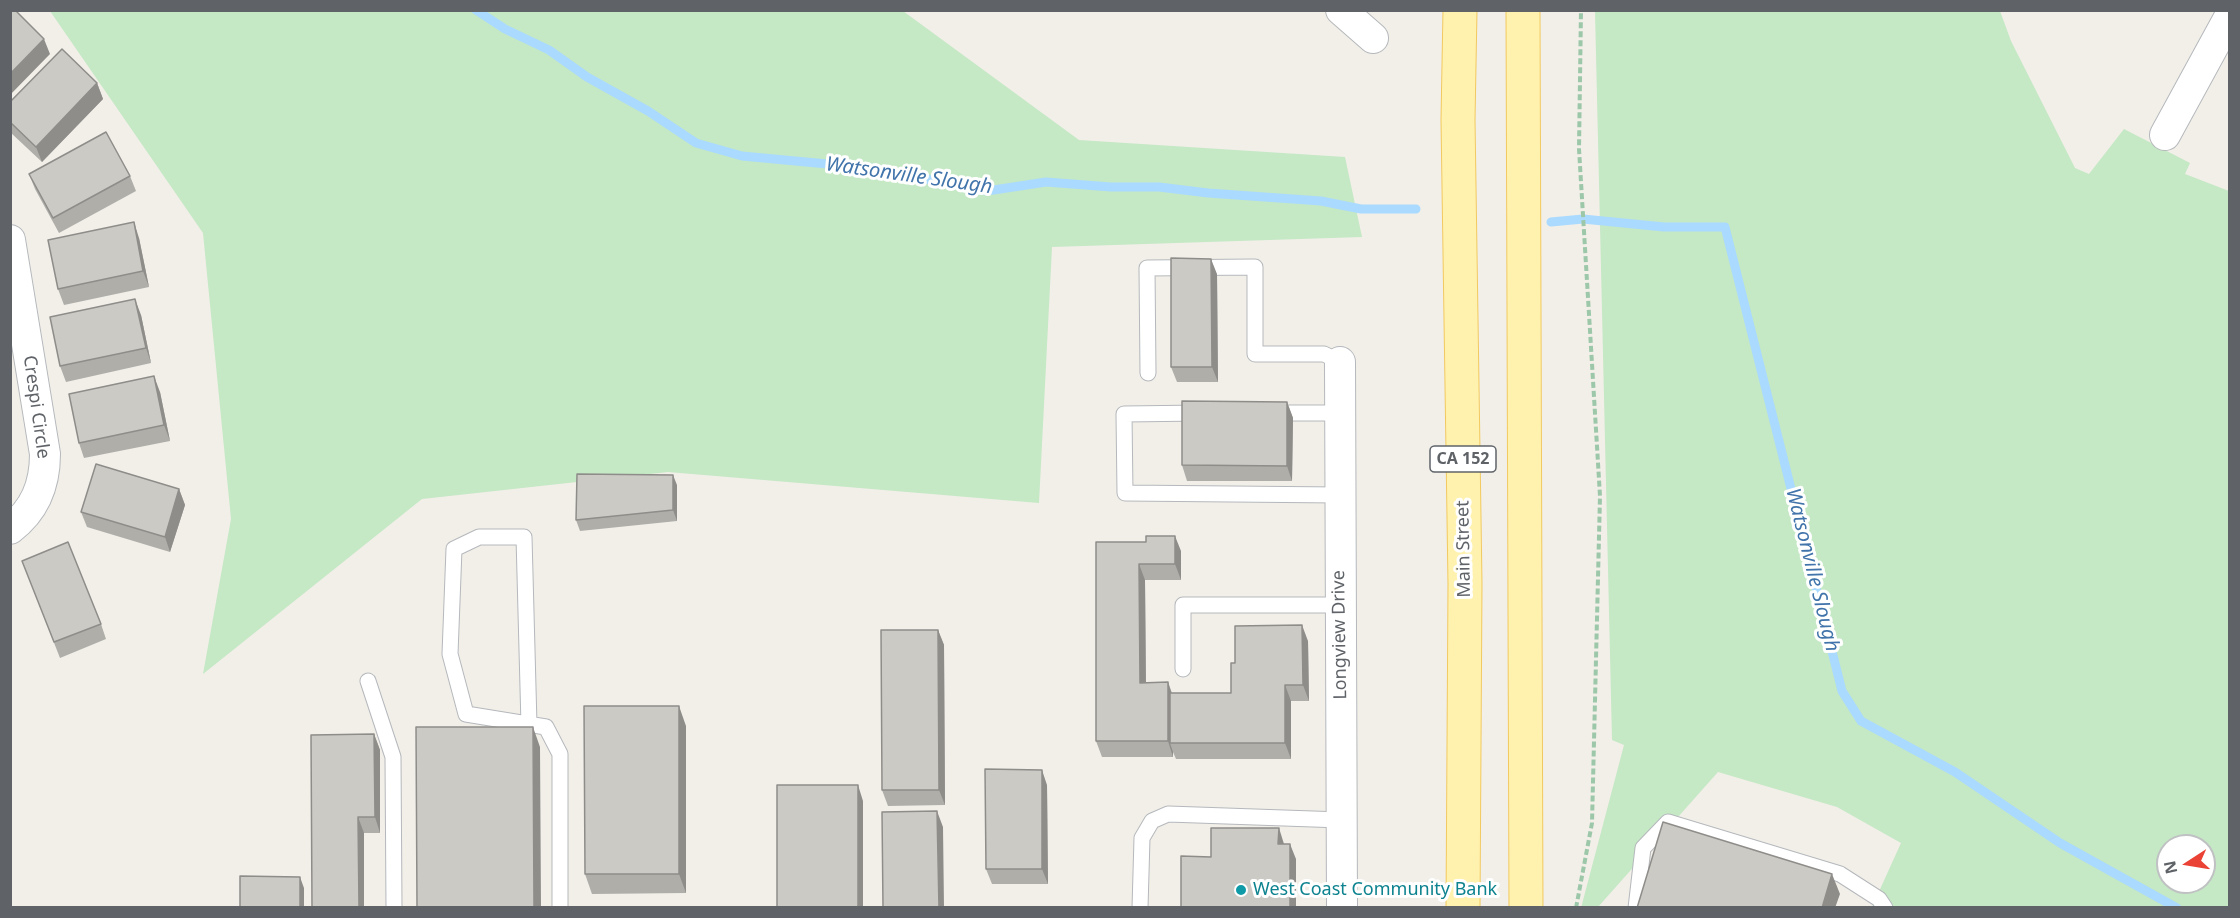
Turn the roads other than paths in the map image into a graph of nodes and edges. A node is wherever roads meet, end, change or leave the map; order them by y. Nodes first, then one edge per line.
1 (1341, 10) edge
2 (1460, 10) edge
3 (1523, 10) edge
4 (2229, 16) edge
5 (1373, 38) dead end
6 (2165, 135) dead end
7 (10, 240) edge
8 (1340, 362) joint
9 (1148, 373) dead end
10 (1217, 413) edge
11 (1252, 413) edge
12 (1340, 413) junction
13 (1339, 495) junction
14 (10, 529) edge
15 (1339, 604) junction
16 (1183, 669) dead end
17 (368, 681) dead end
18 (529, 724) junction
19 (1342, 820) junction
20 (394, 908) edge
21 (560, 908) edge
22 (1140, 908) edge
23 (1342, 908) edge
24 (1463, 908) edge
25 (1526, 908) edge
26 (1636, 908) edge
27 (1885, 908) edge

1 - 5 street
2 - 24 main road, Main Street / CA 152
3 - 25 main road
4 - 6 street
7 - 14 street, Crespi Circle
8 - 9 lane
8 - 12 street, Longview Drive
10 - 13 lane
11 - 12 lane
12 - 13 street, Longview Drive
13 - 15 street, Longview Drive
15 - 16 lane
15 - 19 street, Longview Drive
17 - 20 lane
18 - 18 lane
18 - 21 lane
19 - 22 lane
19 - 23 street, Longview Drive
26 - 27 lane

